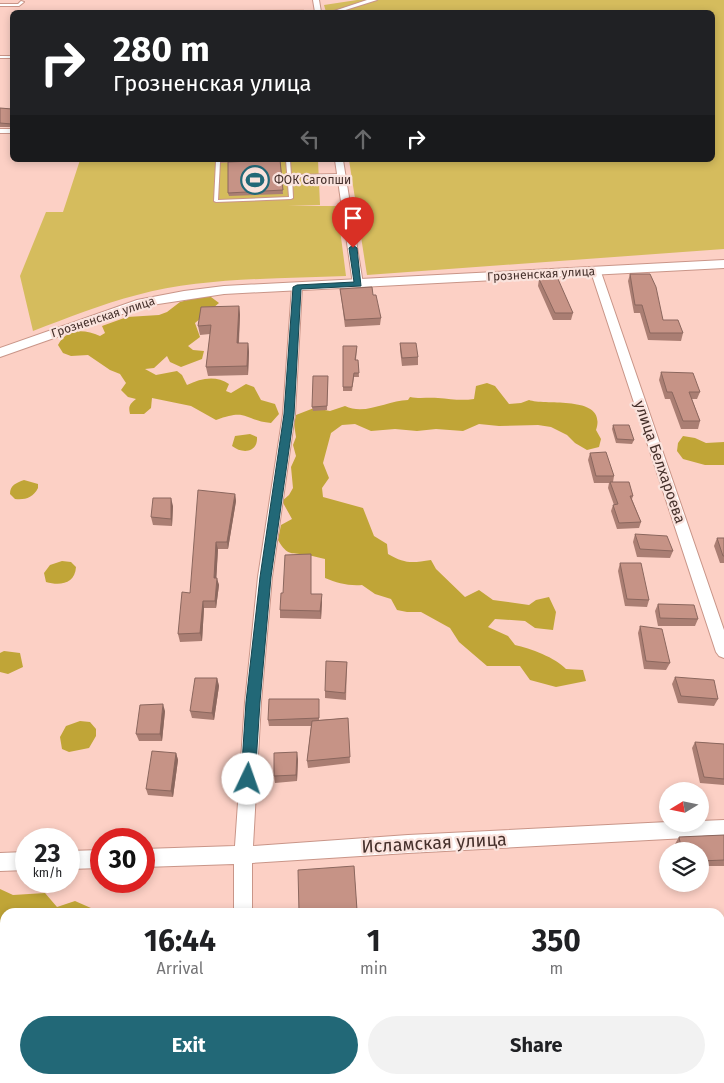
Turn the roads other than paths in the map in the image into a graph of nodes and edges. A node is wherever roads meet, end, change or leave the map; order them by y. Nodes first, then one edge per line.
1 (374, 0) edge
2 (22, 2) dead end
3 (0, 4) edge
4 (341, 10) edge
5 (218, 162) edge
6 (288, 162) edge
7 (339, 162) edge
8 (341, 175) junction
9 (290, 176) junction
10 (724, 264) edge
11 (596, 272) junction
12 (358, 284) junction
13 (297, 287) junction
14 (0, 353) edge
15 (724, 652) edge
16 (724, 828) edge
17 (243, 855) junction
18 (155, 858) edge
19 (15, 861) edge
20 (0, 862) edge
21 (243, 908) edge

1 - 4 street
2 - 3 lane
5 - 9 lane
6 - 9 lane
7 - 8 street
8 - 9 lane
8 - 12 street
10 - 11 street, Грозненская улица
11 - 12 street, Грозненская улица
11 - 15 street, улица Белхароева
12 - 13 street, Грозненская улица
13 - 14 street, Грозненская улица
13 - 17 street
16 - 17 street, Исламская улица
17 - 18 street, Исламская улица
17 - 21 street
19 - 20 street

